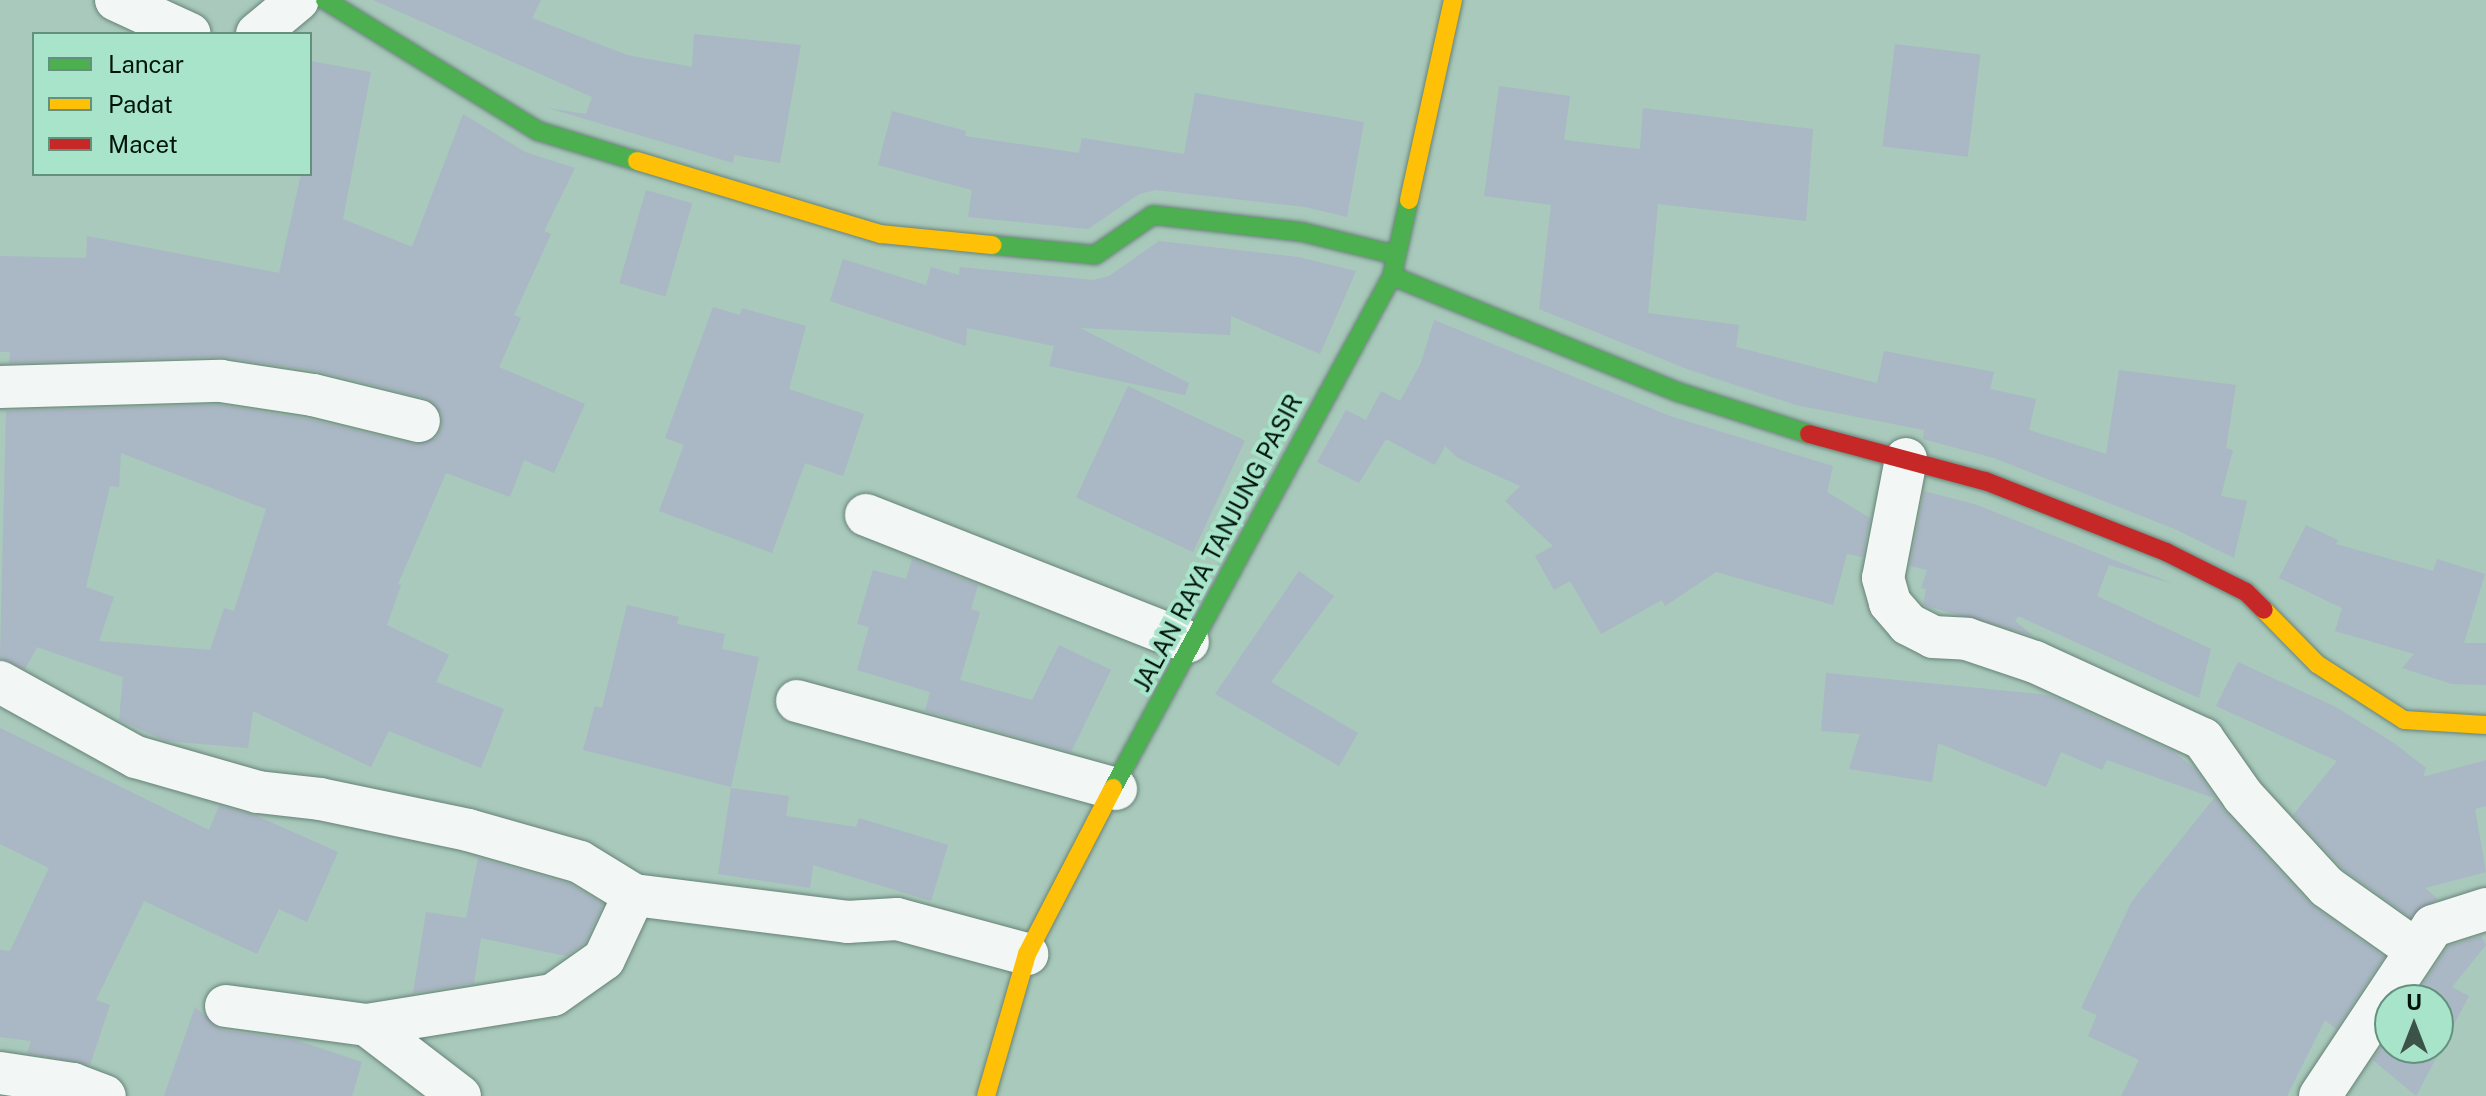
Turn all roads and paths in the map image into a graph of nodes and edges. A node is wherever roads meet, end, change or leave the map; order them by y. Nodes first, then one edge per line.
1 (116, 0) edge
2 (298, 0) edge
3 (325, 0) edge
4 (1453, 0) edge
5 (186, 32) edge
6 (259, 32) edge
7 (1396, 255) junction
8 (1392, 276) junction
9 (0, 388) edge
10 (419, 421) dead end
11 (1906, 459) junction
12 (866, 515) dead end
13 (1188, 642) junction
14 (0, 682) edge
15 (797, 701) dead end
16 (2486, 725) edge
17 (1116, 789) junction
18 (634, 895) junction
19 (2486, 909) edge
20 (2413, 948) junction
21 (1027, 954) junction
22 (226, 1006) dead end
23 (367, 1025) junction
24 (0, 1073) edge
25 (2331, 1092) edge
26 (105, 1096) edge
27 (460, 1096) edge
28 (986, 1096) edge

1 - 5 street
2 - 6 street
3 - 7 street
4 - 7 street, JALAN RAYA TANJUNG PASIR
7 - 8 street, JALAN RAYA TANJUNG PASIR
8 - 11 street
8 - 13 street, JALAN RAYA TANJUNG PASIR
9 - 10 street
11 - 16 street
11 - 20 street
12 - 13 street
13 - 17 street, JALAN RAYA TANJUNG PASIR
14 - 18 street
15 - 17 street
17 - 21 street, JALAN RAYA TANJUNG PASIR
18 - 21 street
18 - 23 street
19 - 20 street
20 - 25 street
21 - 28 street, JALAN RAYA TANJUNG PASIR
22 - 23 street
23 - 27 street
24 - 26 street

